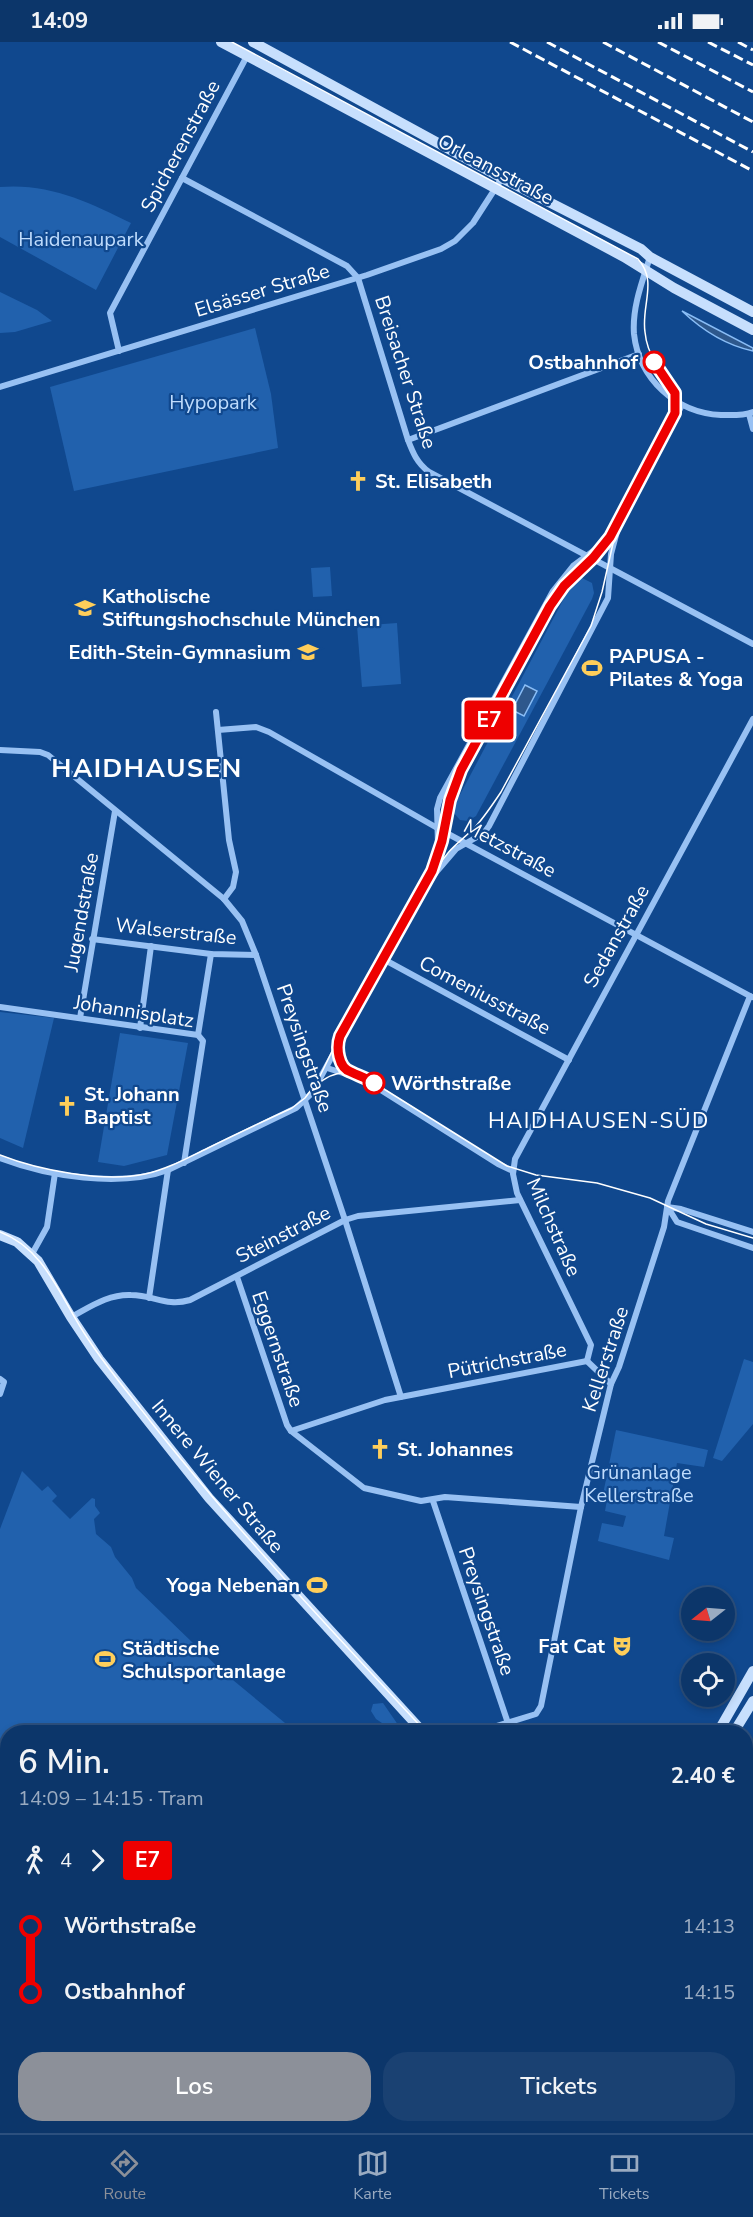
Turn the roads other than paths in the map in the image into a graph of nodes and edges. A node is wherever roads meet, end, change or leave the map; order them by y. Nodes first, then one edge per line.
1 (221, 42) edge
2 (253, 42) edge
3 (247, 56) junction
4 (182, 178) junction
5 (502, 178) junction
6 (495, 189) junction
7 (650, 257) junction
8 (645, 270) junction
9 (358, 278) junction
10 (753, 312) edge
11 (753, 330) edge
12 (119, 351) junction
13 (639, 354) junction
14 (0, 387) edge
15 (682, 405) junction
16 (751, 413) edge
17 (753, 429) edge
18 (408, 440) junction
19 (619, 524) junction
20 (589, 555) junction
21 (610, 567) junction
22 (753, 644) edge
23 (216, 712) dead end
24 (753, 719) edge
25 (218, 730) junction
26 (0, 750) edge
27 (115, 811) junction
28 (439, 829) junction
29 (465, 843) junction
30 (429, 879) junction
31 (225, 899) junction
32 (636, 935) junction
33 (92, 939) junction
34 (152, 946) junction
35 (211, 954) junction
36 (256, 955) junction
37 (385, 960) junction
38 (752, 997) edge
39 (0, 1007) edge
40 (80, 1018) junction
41 (141, 1028) junction
42 (198, 1035) junction
43 (569, 1060) junction
44 (327, 1068) junction
45 (305, 1100) junction
46 (0, 1158) edge
47 (184, 1162) junction
48 (168, 1170) junction
49 (513, 1171) junction
50 (55, 1173) junction
51 (520, 1200) junction
52 (667, 1206) junction
53 (345, 1220) junction
54 (753, 1232) edge
55 (0, 1234) edge
56 (753, 1248) edge
57 (32, 1254) junction
58 (237, 1277) junction
59 (149, 1298) junction
60 (70, 1317) junction
61 (587, 1360) junction
62 (2, 1380) edge
63 (611, 1384) junction
64 (0, 1394) edge
65 (401, 1397) junction
66 (291, 1431) junction
67 (433, 1500) junction
68 (581, 1507) junction
69 (753, 1671) edge
70 (753, 1701) edge
71 (507, 1723) junction
72 (417, 1725) edge
73 (500, 1725) edge
74 (722, 1725) edge
75 (738, 1725) edge

1 - 3 main road, Orleansstraße
2 - 5 main road, Orleansstraße
3 - 4 street, Spicherenstraße
3 - 6 main road, Orleansstraße
4 - 9 street, Breisacher Straße
4 - 12 street, Spicherenstraße
5 - 6 street, Elsässer Straße
5 - 7 main road, Orleansstraße
6 - 8 main road, Orleansstraße
6 - 9 street, Elsässer Straße
7 - 8 street
7 - 10 main road, Orleansstraße
8 - 11 main road, Orleansstraße
8 - 13 street
9 - 12 street, Elsässer Straße
9 - 18 street, Breisacher Straße
12 - 14 street, Elsässer Straße
13 - 15 street
13 - 18 street
15 - 16 street
15 - 19 street
16 - 17 street
18 - 20 street, Breisacher Straße
19 - 20 street
19 - 21 street
20 - 21 street, Breisacher Straße
20 - 28 street
21 - 22 street, Breisacher Straße
21 - 29 street
23 - 25 street
24 - 32 street, Sedanstraße
25 - 28 street, Metzstraße
25 - 31 street
26 - 27 street, Preysingstraße
27 - 31 street, Preysingstraße
27 - 33 street, Jugendstraße
28 - 29 street, Metzstraße
28 - 30 street
29 - 30 street
29 - 32 street, Metzstraße
30 - 37 street
31 - 36 street, Preysingstraße
32 - 38 street, Metzstraße
32 - 43 street, Sedanstraße
33 - 34 street, Walserstraße
33 - 40 street, Jugendstraße
34 - 35 street, Walserstraße
34 - 41 street
35 - 36 street, Walserstraße
35 - 42 street
36 - 45 street, Preysingstraße
37 - 43 street, Comeniusstraße
37 - 44 street
38 - 52 street, Kellerstraße
39 - 40 street, Johannisplatz
40 - 41 street, Johannisplatz
41 - 42 street, Johannisplatz
42 - 47 street, Johannisplatz
43 - 49 street, Sedanstraße
44 - 45 street
44 - 49 street, Milchstraße
45 - 47 street
45 - 53 street, Preysingstraße
46 - 50 street
47 - 48 street
48 - 50 street
48 - 59 street
49 - 51 street, Milchstraße
50 - 57 street
51 - 53 street, Steinstraße
51 - 61 street, Milchstraße
52 - 54 street
52 - 56 street
52 - 63 street, Kellerstraße
53 - 58 street, Steinstraße
53 - 65 street, Preysingstraße
55 - 57 main road, Innere Wiener Straße
57 - 60 main road, Innere Wiener Straße
58 - 59 street, Steinstraße
58 - 66 street, Eggernstraße
59 - 60 street, Steinstraße
60 - 72 main road, Innere Wiener Straße
61 - 63 street, Pütrichstraße
61 - 65 street, Pütrichstraße
62 - 64 street
63 - 68 street, Kellerstraße
65 - 66 street, Pütrichstraße
66 - 67 street
67 - 68 street
67 - 71 street, Preysingstraße
68 - 71 street, Kellerstraße
69 - 74 main road
70 - 75 main road
71 - 73 street, Kellerstraße

